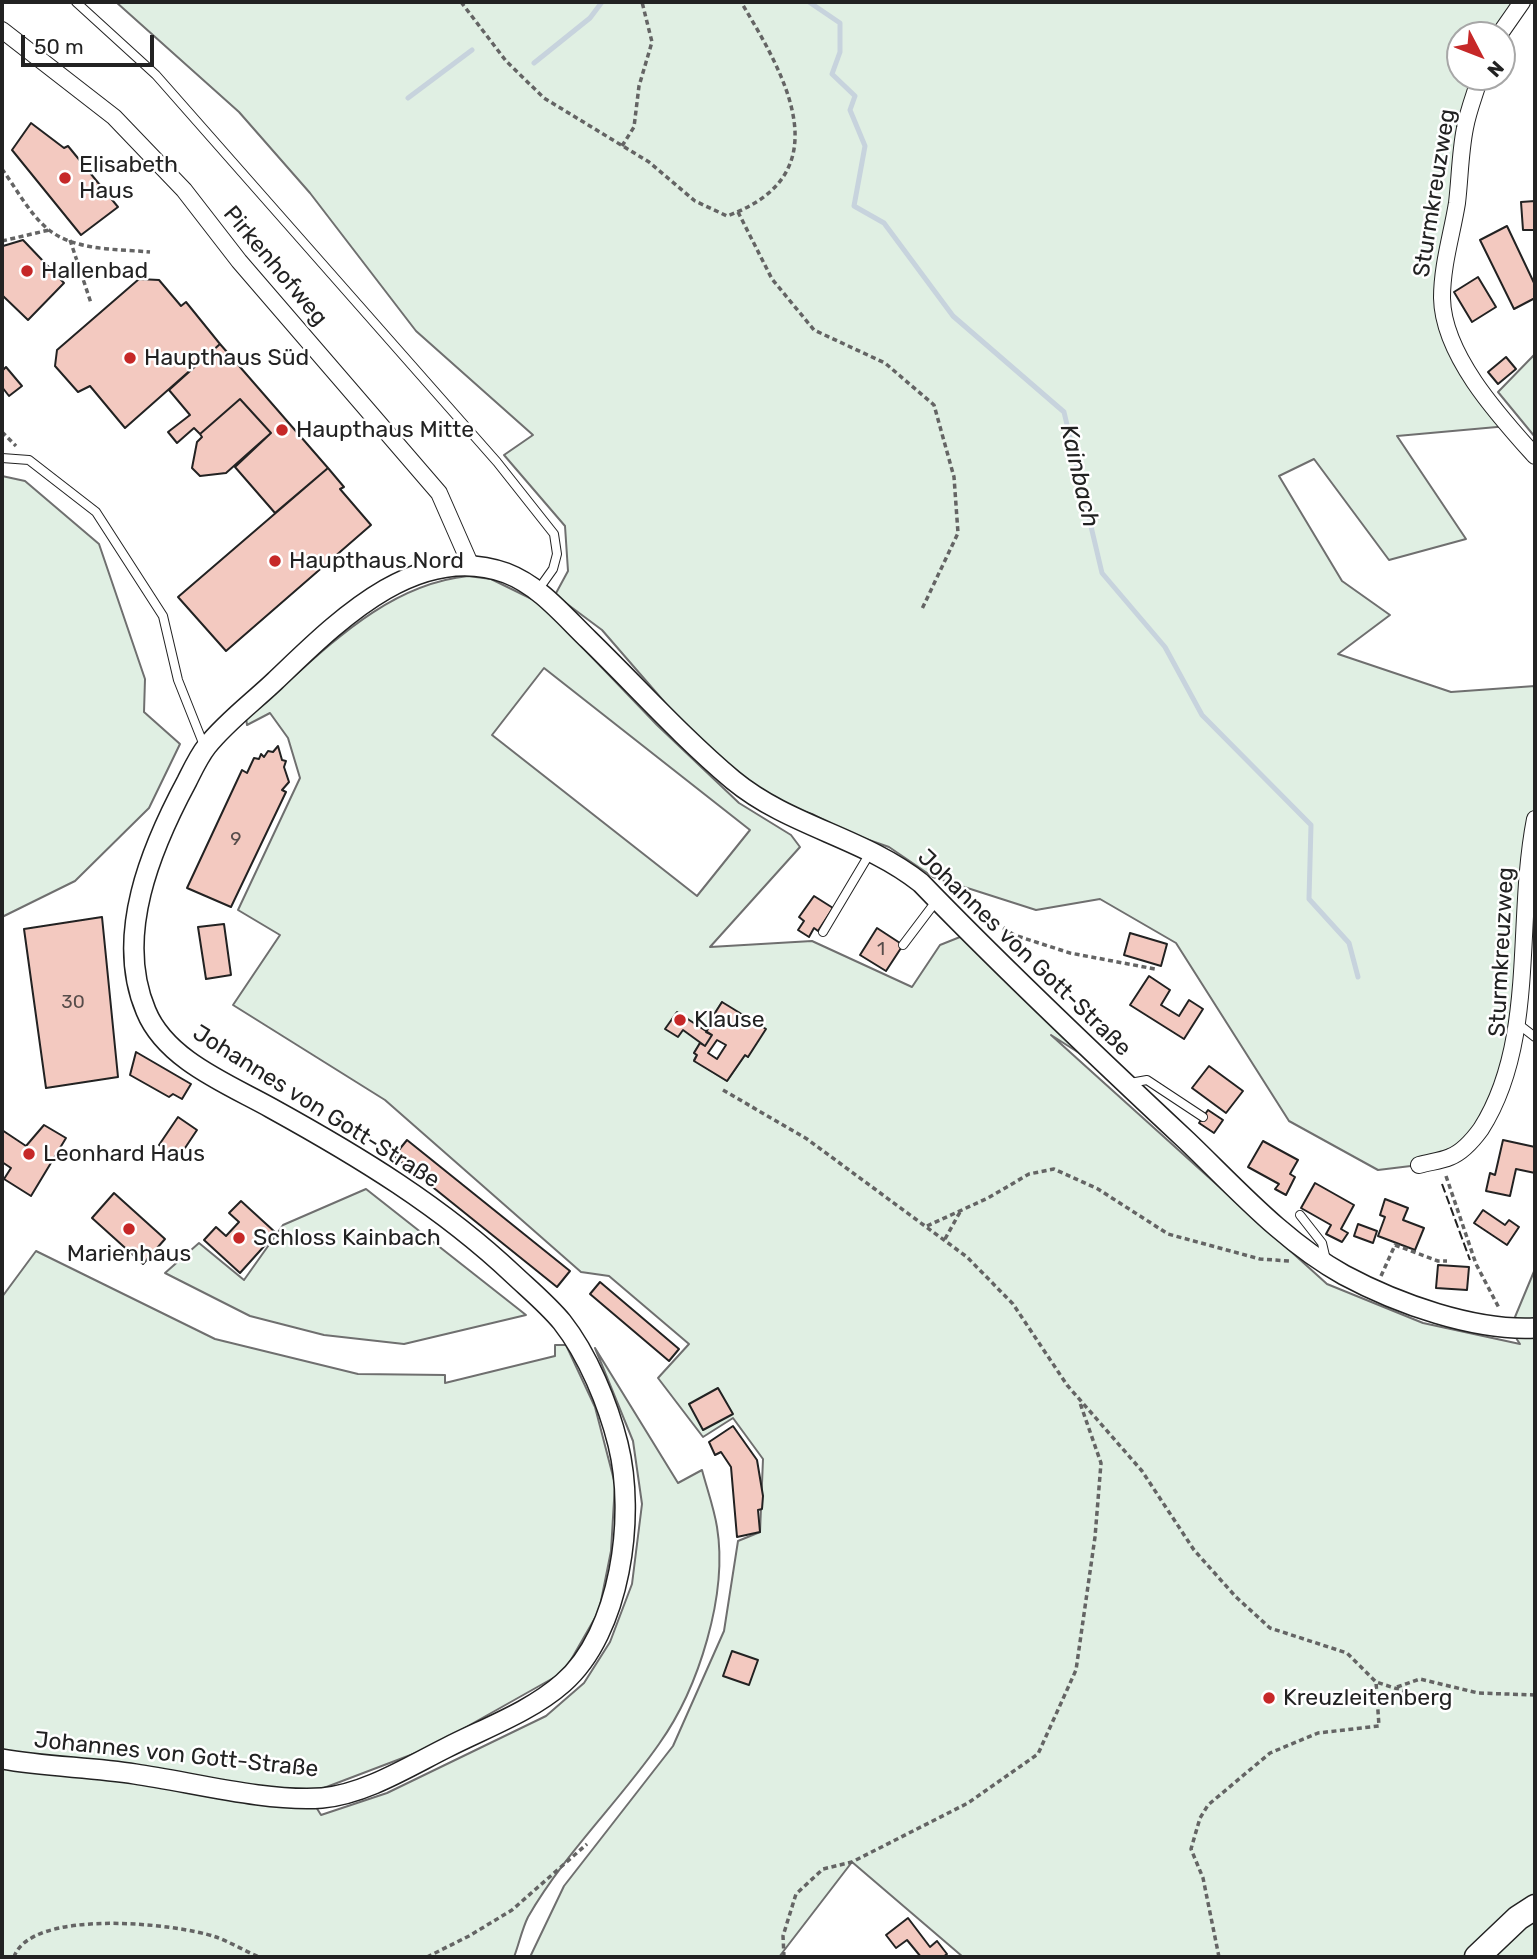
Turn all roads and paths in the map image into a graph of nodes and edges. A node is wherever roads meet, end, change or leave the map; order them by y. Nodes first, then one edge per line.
1 (76, 2) edge
2 (461, 2) edge
3 (642, 2) edge
4 (741, 2) edge
5 (1522, 2) edge
6 (1509, 21) edge
7 (2, 30) edge
8 (1476, 91) edge
9 (622, 146) junction
10 (2, 169) edge
11 (738, 212) junction
12 (49, 230) junction
13 (70, 240) junction
14 (2, 241) edge
15 (150, 252) dead end
16 (91, 303) dead end
17 (1535, 456) edge
18 (2, 458) edge
19 (471, 566) junction
20 (538, 590) junction
21 (922, 609) dead end
22 (205, 748) junction
23 (1535, 819) edge
24 (871, 850) junction
25 (937, 900) junction
26 (965, 901) dead end
27 (823, 932) dead end
28 (903, 945) dead end
29 (1155, 969) dead end
30 (1522, 1027) junction
31 (1535, 1037) edge
32 (1126, 1084) junction
33 (723, 1090) dead end
34 (1203, 1117) dead end
35 (1441, 1160) junction
36 (1419, 1165) dead end
37 (961, 1211) junction
38 (1300, 1215) dead end
39 (927, 1226) junction
40 (945, 1239) junction
41 (1260, 1259) dead end
42 (1447, 1261) dead end
43 (1327, 1264) junction
44 (1376, 1289) junction
45 (1535, 1328) edge
46 (1510, 1329) junction
47 (1079, 1400) junction
48 (1377, 1682) junction
49 (1395, 1688) junction
50 (1407, 1692) dead end
51 (1535, 1695) edge
52 (2, 1759) edge
53 (587, 1844) dead end
54 (1535, 1907) edge
55 (14, 1957) edge
56 (259, 1957) edge
57 (427, 1957) edge
58 (784, 1957) edge
59 (1219, 1957) edge
60 (1477, 1957) edge

1 - 20 lane
2 - 9 path
3 - 9 path
4 - 11 path
5 - 6 street
7 - 19 street, Pirkenhofweg
8 - 17 street, Sturmkreuzweg
9 - 11 path
10 - 12 path
11 - 21 path
12 - 13 path
12 - 14 path
13 - 15 path
13 - 16 path
18 - 22 lane
19 - 20 street, Johannes von Gott-Straße
19 - 22 street, Johannes von Gott-Straße
20 - 24 street, Johannes von Gott-Straße
22 - 52 street, Johannes von Gott-Straße
23 - 30 street, Sturmkreuzweg
24 - 25 street, Johannes von Gott-Straße
24 - 27 lane
25 - 28 lane
25 - 32 street, Johannes von Gott-Straße
26 - 29 path
30 - 31 lane
30 - 35 street, Sturmkreuzweg
32 - 34 lane
32 - 43 street, Johannes von Gott-Straße
33 - 39 path
35 - 36 street, Sturmkreuzweg
35 - 46 path
37 - 39 path
37 - 40 path
37 - 41 path
38 - 43 lane
39 - 40 path
40 - 47 path
42 - 44 path
43 - 44 street, Johannes von Gott-Straße
44 - 46 street, Johannes von Gott-Straße
45 - 46 street, Johannes von Gott-Straße
47 - 48 path
47 - 58 path
48 - 49 path
48 - 59 path
49 - 50 path
49 - 51 path
53 - 57 path
54 - 60 main road
55 - 56 path

